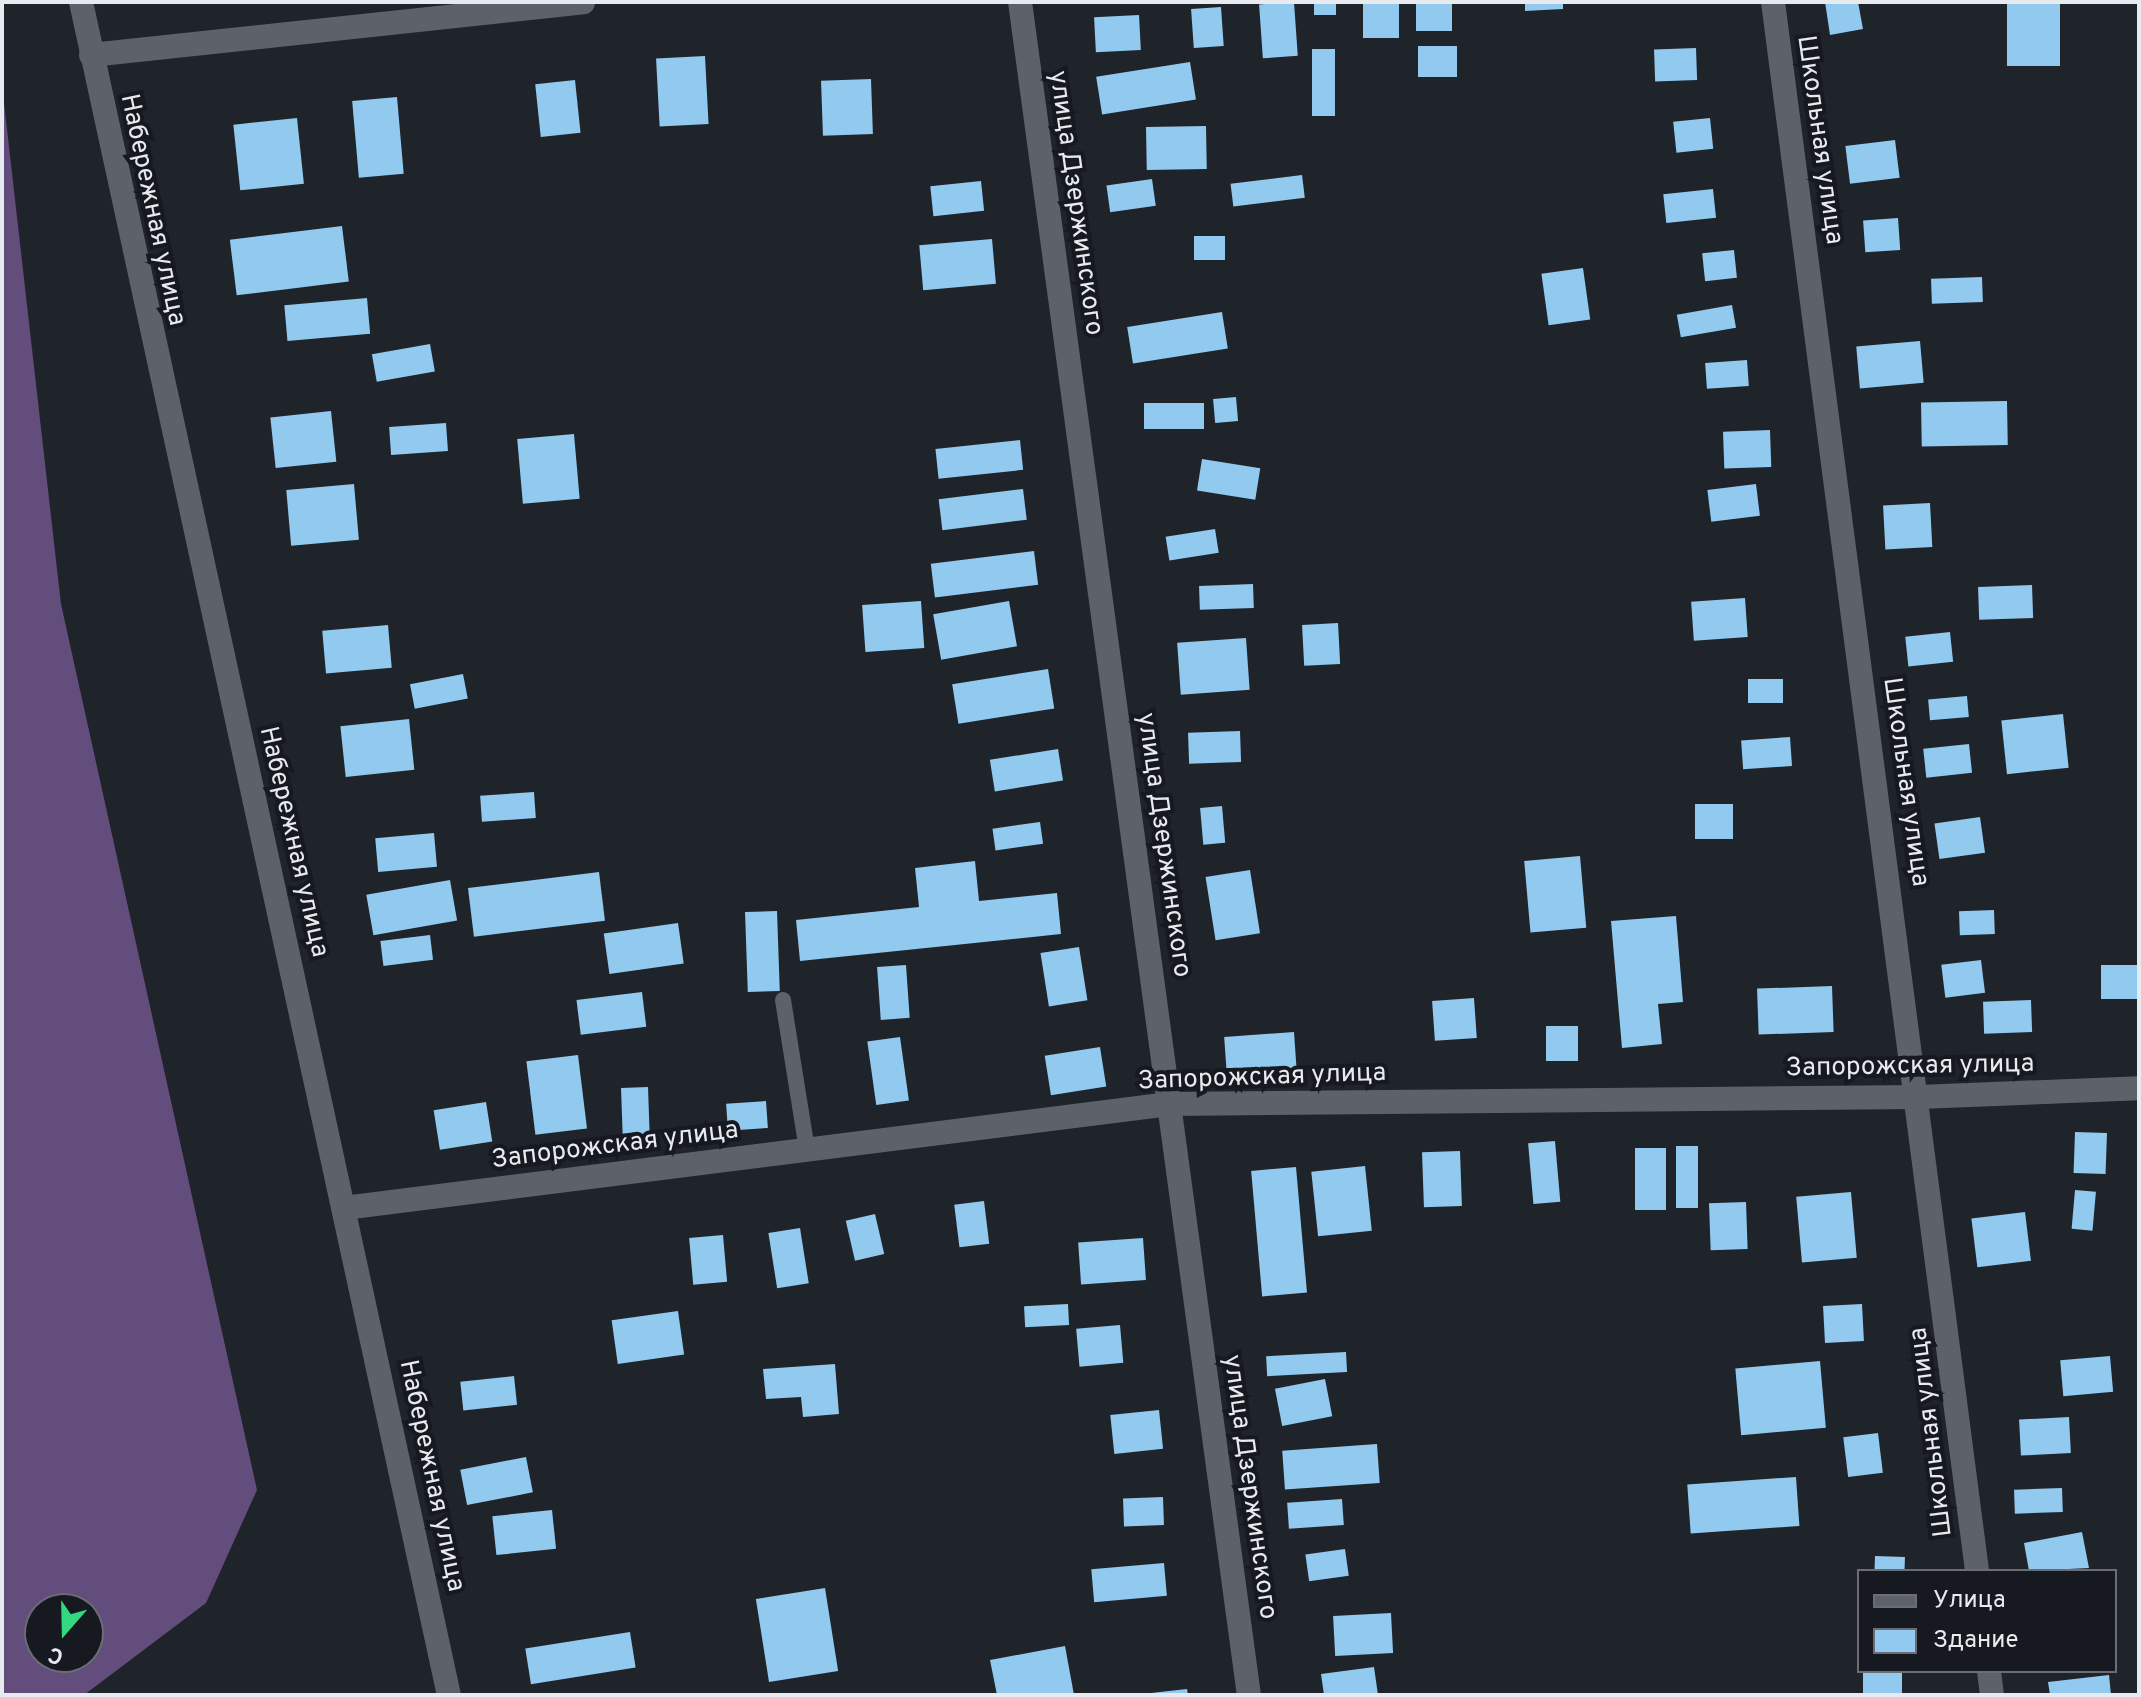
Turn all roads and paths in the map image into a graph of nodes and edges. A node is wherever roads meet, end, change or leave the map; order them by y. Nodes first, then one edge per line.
1 (81, 2) edge
2 (583, 2) edge
3 (1020, 2) edge
4 (1773, 2) edge
5 (91, 55) junction
6 (783, 1000) dead end
7 (2139, 1088) edge
8 (1919, 1097) junction
9 (1169, 1104) junction
10 (807, 1150) junction
11 (344, 1208) junction
12 (1977, 1569) edge
13 (1989, 1673) edge
14 (443, 1693) edge
15 (1249, 1695) edge
16 (1992, 1695) edge

1 - 5 street, Набережная улица
2 - 5 street
3 - 9 street, улица Дзержинского
4 - 8 street, Школьная улица
5 - 11 street, Набережная улица
6 - 10 lane
7 - 8 street, Запорожская улица
8 - 9 street, Запорожская улица
8 - 12 street, Школьная улица
9 - 10 street, Запорожская улица
9 - 15 street, улица Дзержинского
10 - 11 street, Запорожская улица
11 - 14 street, Набережная улица
13 - 16 street

